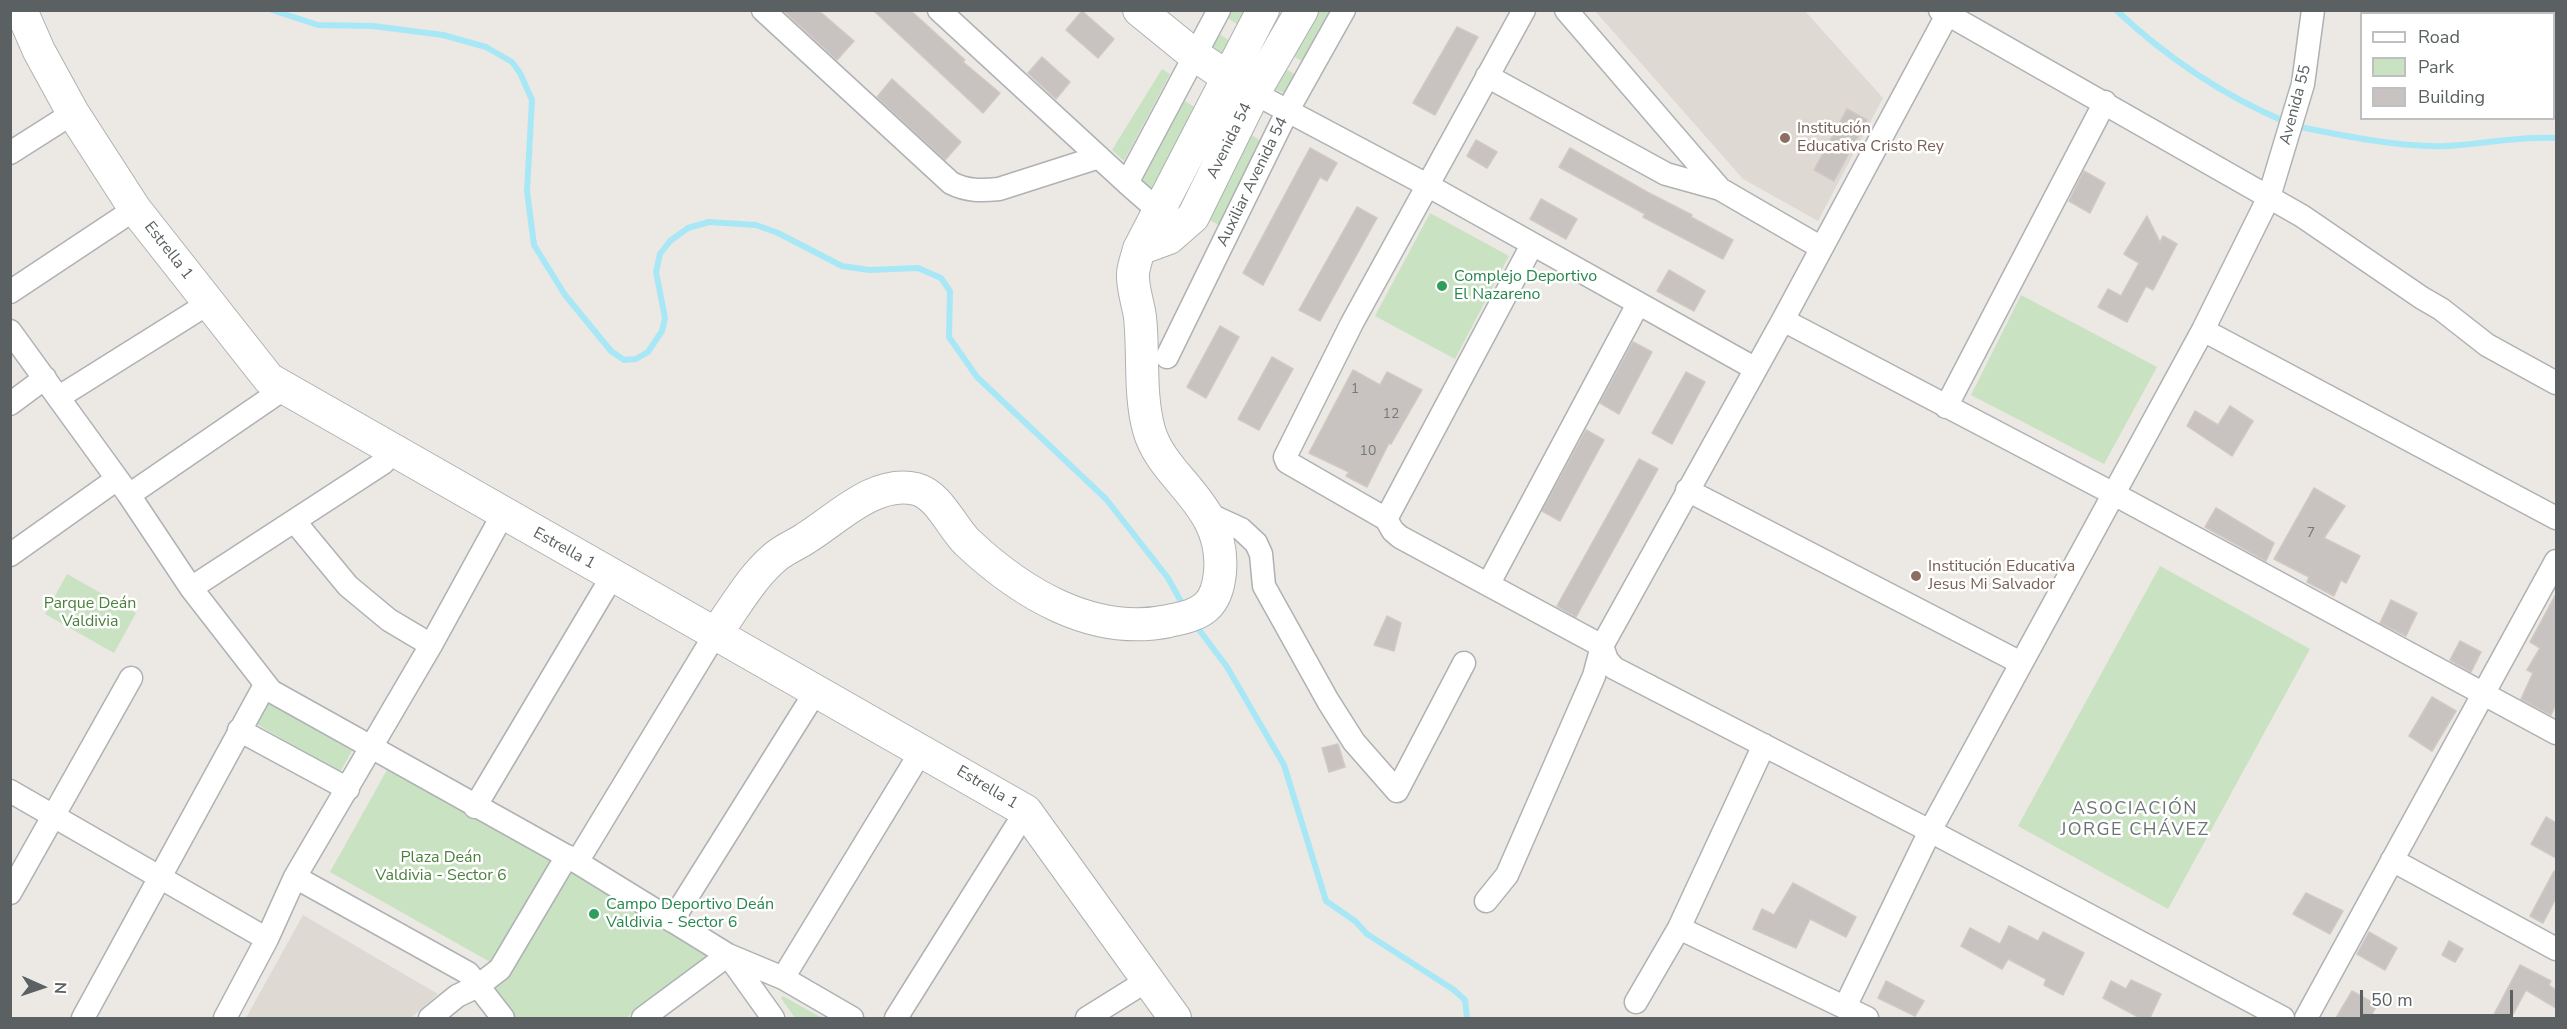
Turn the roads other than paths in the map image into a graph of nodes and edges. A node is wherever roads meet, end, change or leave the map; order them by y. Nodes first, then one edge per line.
1 (16, 10) edge
2 (21, 10) edge
3 (763, 10) edge
4 (939, 10) edge
5 (1139, 10) edge
6 (1219, 10) edge
7 (1263, 10) edge
8 (1302, 10) edge
9 (1344, 10) edge
10 (1524, 10) edge
11 (1566, 10) edge
12 (2313, 10) edge
13 (1944, 13) edge
14 (10, 14) edge
15 (1193, 54) junction
16 (1487, 76) junction
17 (1241, 86) junction
18 (2105, 102) junction
19 (1288, 110) junction
20 (73, 113) junction
21 (10, 153) edge
22 (1099, 157) junction
23 (1127, 183) junction
24 (1427, 185) junction
25 (1720, 189) junction
26 (2269, 197) junction
27 (135, 208) junction
28 (1172, 218) junction
29 (1532, 245) junction
30 (1820, 247) junction
31 (10, 292) edge
32 (209, 303) junction
33 (1638, 304) junction
34 (1783, 320) junction
35 (2203, 330) junction
36 (10, 331) edge
37 (1167, 357) dead end
38 (1754, 368) junction
39 (45, 378) junction
40 (2556, 383) edge
41 (285, 388) junction
42 (59, 397) junction
43 (10, 405) edge
44 (1946, 407) junction
45 (395, 450) junction
46 (123, 487) junction
47 (1687, 490) junction
48 (2112, 493) junction
49 (1206, 513) junction
50 (503, 514) junction
51 (2556, 518) edge
52 (1386, 519) junction
53 (294, 522) junction
54 (10, 555) edge
55 (2556, 561) edge
56 (613, 575) junction
57 (1489, 583) junction
58 (192, 588) junction
59 (716, 633) junction
60 (431, 645) junction
61 (1602, 646) junction
62 (1464, 663) dead end
63 (2021, 663) junction
64 (131, 678) dead end
65 (265, 685) junction
66 (816, 691) junction
67 (2484, 693) junction
68 (239, 730) junction
69 (2556, 733) edge
70 (1764, 745) junction
71 (370, 748) junction
72 (922, 750) junction
73 (348, 789) junction
74 (10, 791) edge
75 (475, 807) junction
76 (1026, 811) junction
77 (52, 815) junction
78 (1930, 831) junction
79 (572, 859) junction
80 (2392, 860) junction
81 (159, 876) junction
82 (296, 878) junction
83 (10, 892) edge
84 (1486, 901) dead end
85 (672, 921) junction
86 (1679, 928) junction
87 (267, 939) junction
88 (2556, 949) edge
89 (728, 955) junction
90 (783, 978) junction
91 (1148, 980) junction
92 (478, 986) junction
93 (1636, 1002) dead end
94 (1845, 1007) junction
95 (83, 1018) edge
96 (225, 1018) edge
97 (430, 1018) edge
98 (503, 1018) edge
99 (643, 1018) edge
100 (773, 1018) edge
101 (852, 1018) edge
102 (896, 1018) edge
103 (1087, 1018) edge
104 (1175, 1018) edge
105 (1867, 1018) edge
106 (2283, 1018) edge
107 (2306, 1018) edge

1 - 14 street
2 - 20 street, Estrella 1
3 - 22 street
4 - 22 street
5 - 15 street
6 - 15 street
7 - 17 street, Avenida 54
8 - 17 street, Avenida 54
9 - 19 street, Auxiliar Avenida 54
10 - 16 street
11 - 25 street
12 - 26 street, Avenida 55
13 - 18 street
13 - 30 street
15 - 17 street
15 - 23 street
16 - 24 street
16 - 25 street
17 - 19 street
17 - 28 street, Avenida 54
18 - 26 street
18 - 44 street
19 - 24 street
19 - 37 street, Auxiliar Avenida 54
20 - 21 street
20 - 27 street, Estrella 1
22 - 23 street
23 - 28 street
24 - 29 street
24 - 52 street
25 - 30 street
26 - 35 street, Avenida 55
26 - 40 street
27 - 31 street
27 - 32 street, Estrella 1
28 - 49 street, Avenida 54
29 - 33 street
29 - 52 street
30 - 34 street
32 - 41 street, Estrella 1
32 - 42 street
33 - 38 street
33 - 57 street
34 - 38 street
34 - 44 street
35 - 48 street, Avenida 55
35 - 51 street
36 - 39 street
38 - 47 street
39 - 42 street
39 - 43 street
41 - 45 street, Estrella 1
41 - 46 street
42 - 46 street
44 - 48 street
45 - 50 street, Estrella 1
45 - 53 street
46 - 54 street
46 - 58 street
47 - 61 street
47 - 63 street
48 - 63 street, Avenida 55
48 - 67 street
49 - 59 street, Avenida 54
49 - 62 street
50 - 56 street, Estrella 1
50 - 60 street
52 - 57 street
53 - 58 street
53 - 60 street
55 - 67 street
56 - 59 street, Estrella 1
56 - 75 street
57 - 61 street
58 - 65 street
59 - 66 street, Estrella 1
59 - 79 street
60 - 71 street
61 - 70 street
61 - 84 street
63 - 78 street, Avenida 55
64 - 77 street
65 - 68 street
65 - 71 street
66 - 72 street, Estrella 1
66 - 85 street
67 - 69 street
67 - 80 street
68 - 73 street
68 - 81 street
70 - 78 street
70 - 86 street
71 - 73 street
71 - 75 street
72 - 76 street, Estrella 1
72 - 90 street
73 - 82 street
74 - 77 street
75 - 79 street
76 - 91 street, Estrella 1
76 - 102 street
77 - 81 street
77 - 83 street
78 - 94 street, Avenida 55
78 - 106 street
79 - 85 street
79 - 92 street
80 - 88 street
80 - 107 street
81 - 87 street
81 - 95 street
82 - 87 street
82 - 92 street
85 - 89 street
86 - 93 street
86 - 94 street
87 - 96 street
89 - 90 street
89 - 99 street
89 - 100 street
90 - 101 street
91 - 103 street
91 - 104 street, Estrella 1
92 - 97 street
92 - 98 street
94 - 105 street

